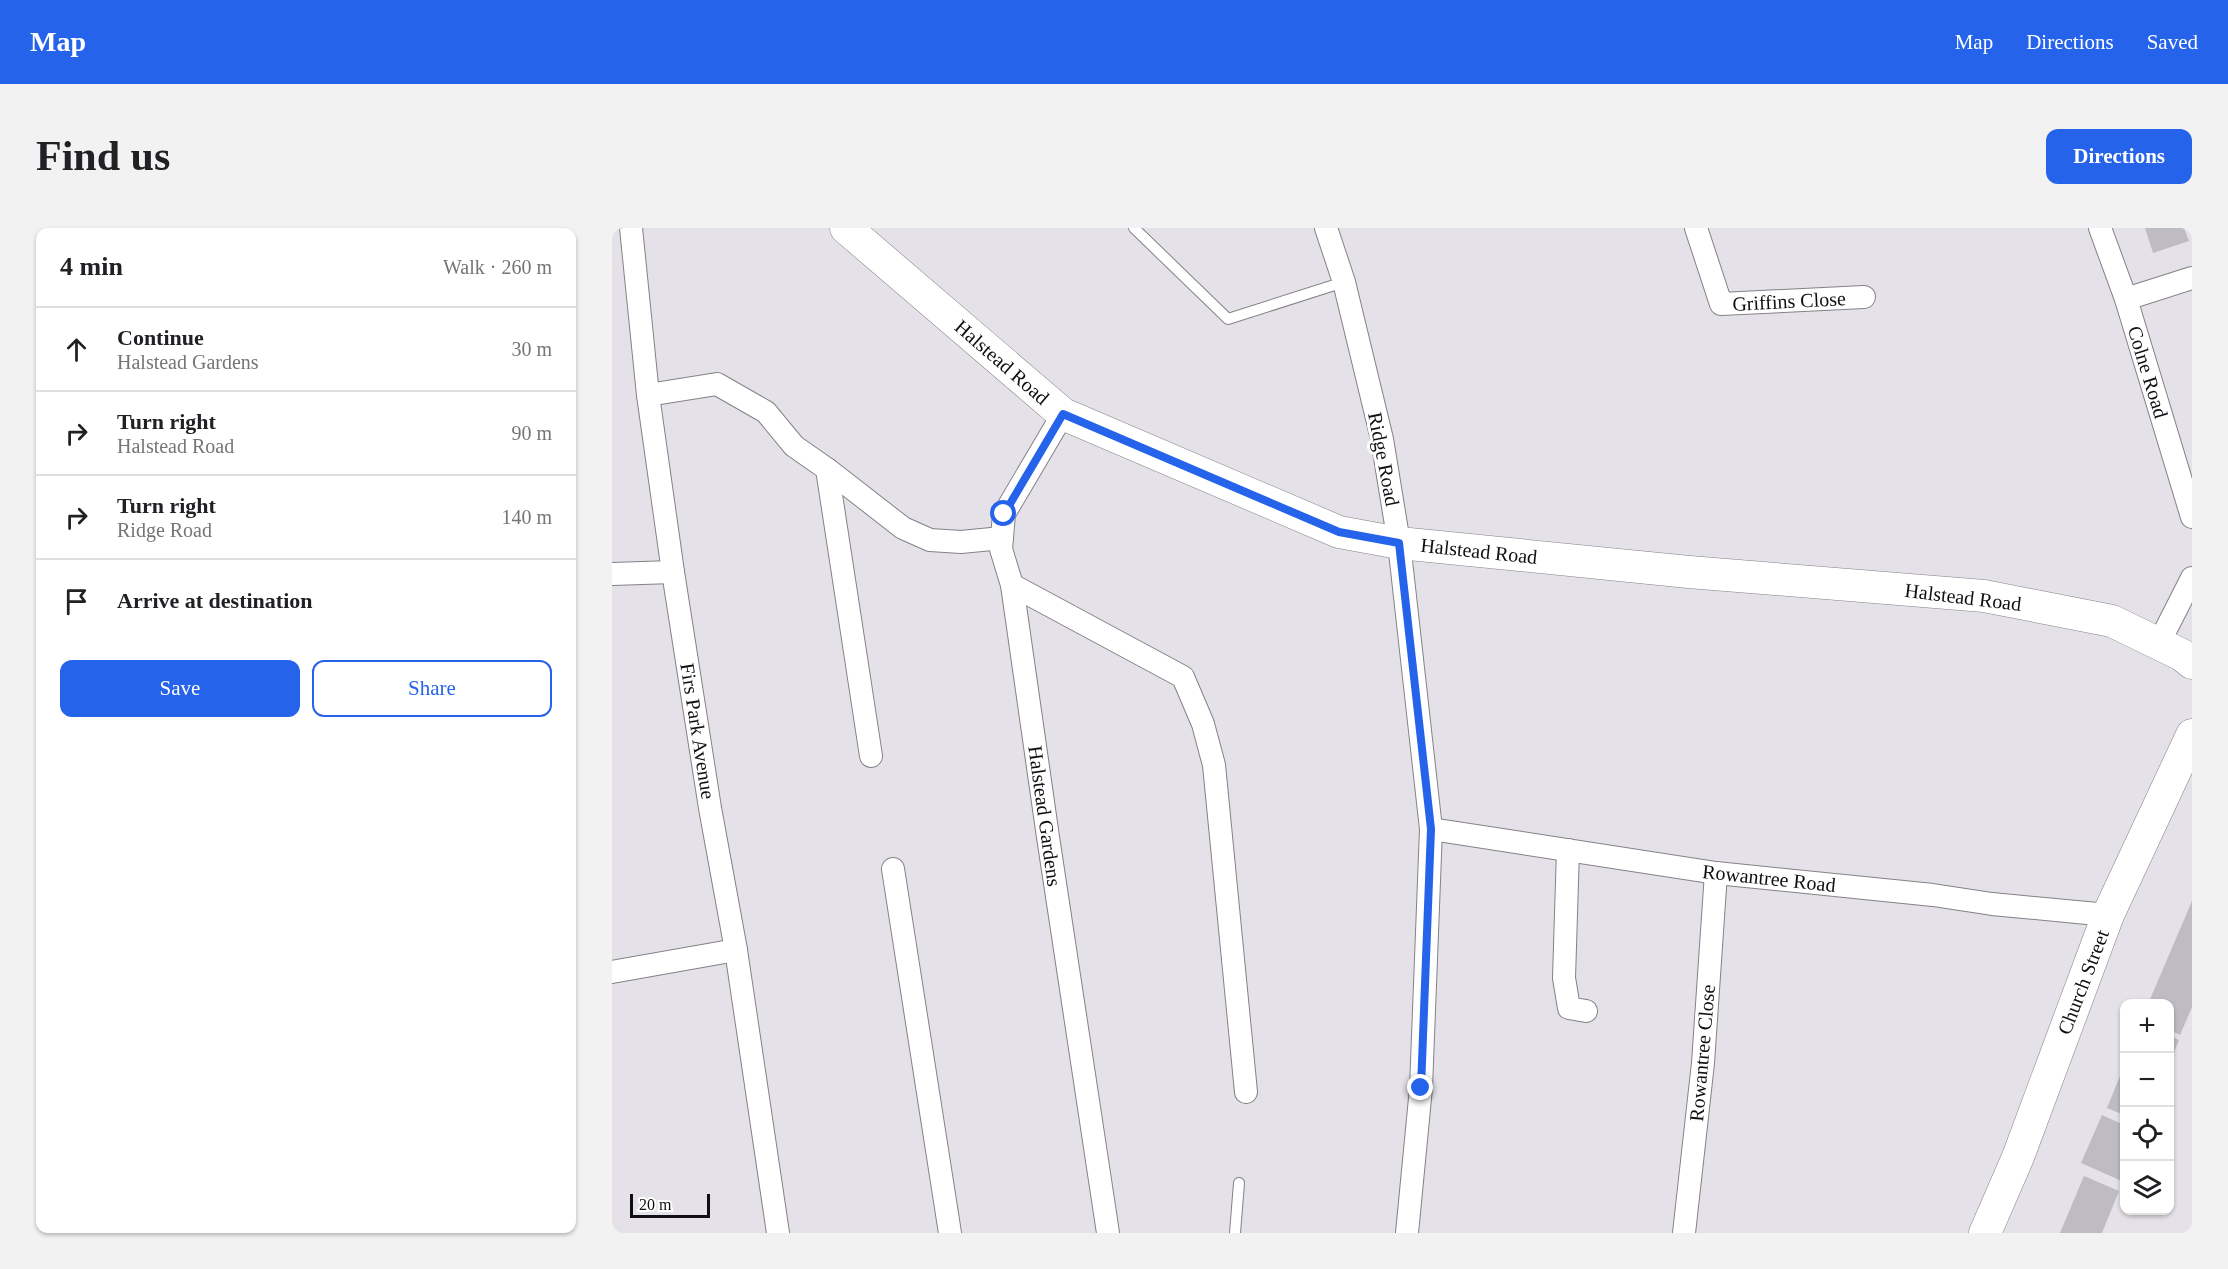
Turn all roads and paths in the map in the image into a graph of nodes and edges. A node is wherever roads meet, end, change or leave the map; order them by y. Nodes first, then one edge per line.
1 (630, 228) edge
2 (846, 228) edge
3 (1134, 228) edge
4 (1326, 228) edge
5 (1696, 228) edge
6 (2100, 228) edge
7 (2192, 278) edge
8 (1344, 282) junction
9 (1864, 297) dead end
10 (2126, 299) junction
11 (648, 395) junction
12 (1063, 414) junction
13 (827, 469) junction
14 (2192, 517) edge
15 (1002, 538) junction
16 (1399, 543) junction
17 (673, 572) junction
18 (612, 574) edge
19 (2192, 578) edge
20 (1012, 585) junction
21 (2159, 643) junction
22 (2192, 663) edge
23 (2192, 735) edge
24 (871, 756) dead end
25 (1431, 829) junction
26 (1568, 850) junction
27 (893, 869) dead end
28 (1716, 873) junction
29 (2108, 915) junction
30 (736, 950) junction
31 (612, 972) edge
32 (1586, 1011) dead end
33 (1246, 1092) dead end
34 (1239, 1183) dead end
35 (778, 1233) edge
36 (950, 1233) edge
37 (1108, 1233) edge
38 (1235, 1233) edge
39 (1407, 1233) edge
40 (1684, 1233) edge
41 (1985, 1233) edge

1 - 11 street, Firs Park Avenue
2 - 12 street, Halstead Road
3 - 8 lane
4 - 8 street, Ridge Road
5 - 9 street, Griffins Close
6 - 10 street, Colne Road
7 - 10 street
8 - 16 street, Ridge Road
10 - 14 street, Colne Road
11 - 13 street
11 - 17 street, Firs Park Avenue
12 - 15 street, Halstead Gardens
12 - 16 street, Halstead Road
13 - 15 street
13 - 24 street
15 - 20 street, Halstead Gardens
16 - 21 street, Halstead Road
16 - 25 street, Ridge Road
17 - 18 street
17 - 30 street, Firs Park Avenue
19 - 21 street
20 - 33 street
20 - 37 street, Halstead Gardens
21 - 22 street, Halstead Road
23 - 29 street, Church Street
25 - 26 street, Rowantree Road
25 - 39 street, Ridge Road
26 - 28 street, Rowantree Road
26 - 32 street
27 - 36 street
28 - 29 street, Rowantree Road
28 - 40 street, Rowantree Close
29 - 41 street, Church Street
30 - 31 street
30 - 35 street, Firs Park Avenue
34 - 38 lane

